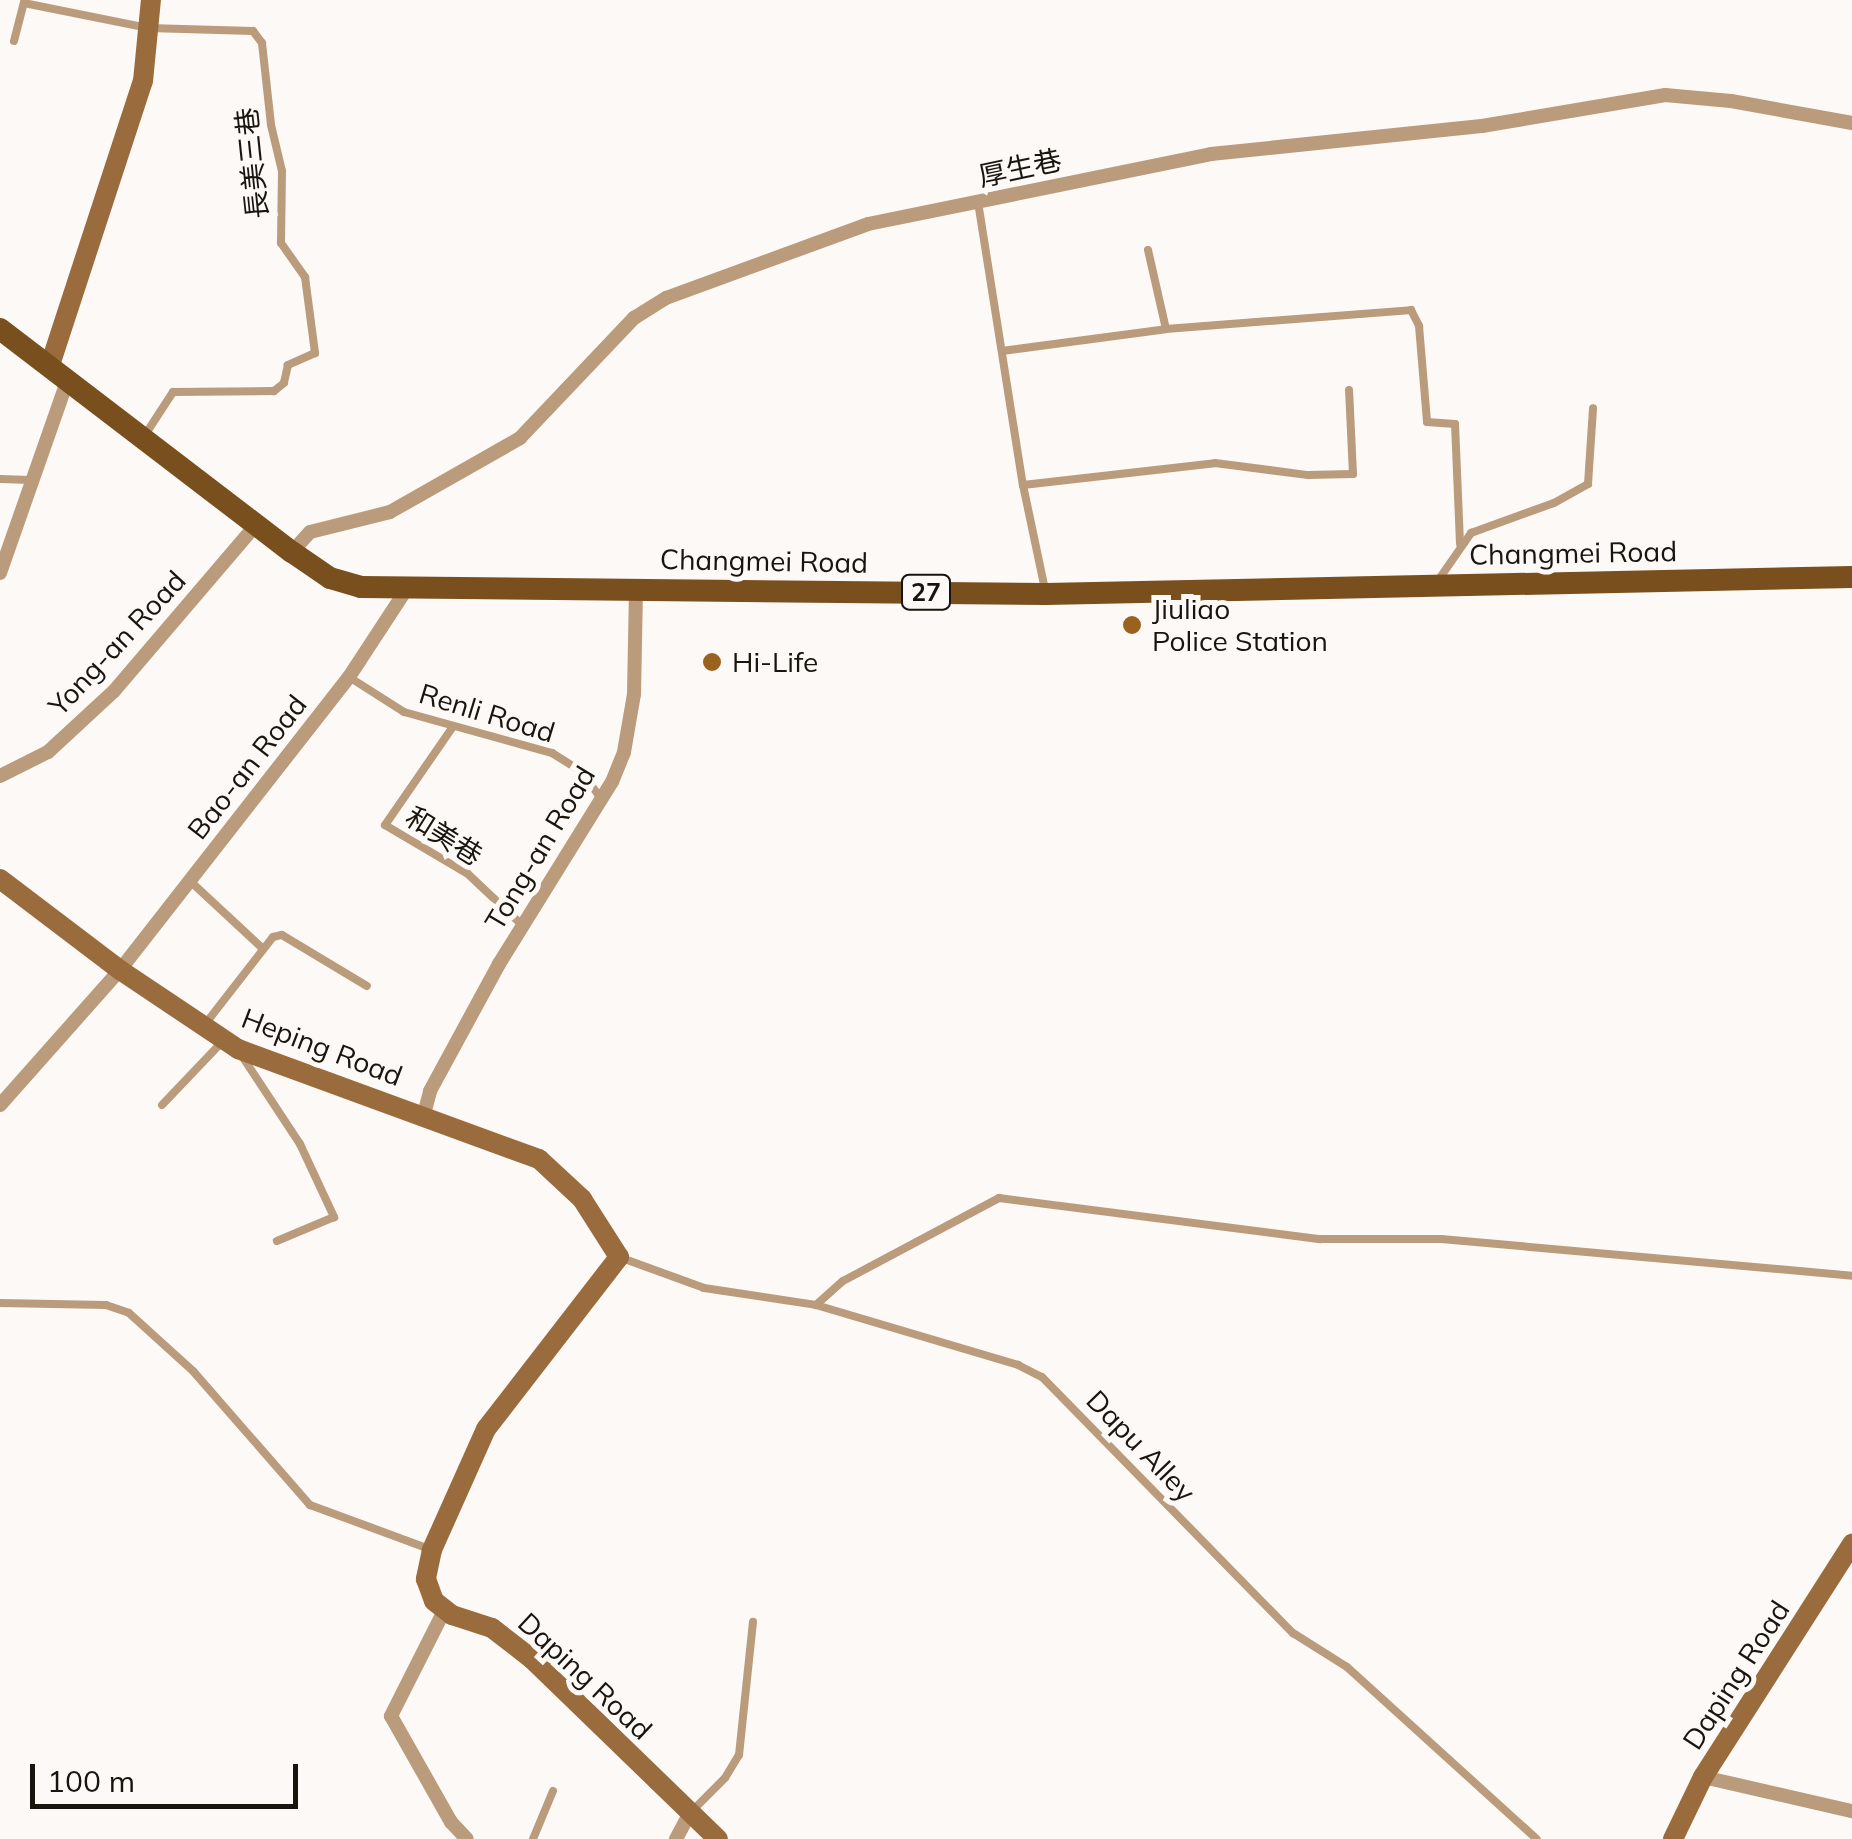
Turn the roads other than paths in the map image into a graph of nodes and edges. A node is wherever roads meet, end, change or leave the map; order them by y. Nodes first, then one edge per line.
1 (151, 0) edge
2 (24, 2) edge
3 (148, 28) junction
4 (14, 41) dead end
5 (1852, 123) edge
6 (978, 202) junction
7 (1148, 250) dead end
8 (1166, 329) junction
9 (0, 330) edge
10 (1002, 351) junction
11 (59, 372) junction
12 (1349, 390) dead end
13 (1593, 408) dead end
14 (143, 438) junction
15 (0, 479) edge
16 (30, 480) junction
17 (1023, 485) junction
18 (255, 526) junction
19 (1460, 544) junction
20 (292, 552) junction
21 (0, 573) edge
22 (1852, 577) edge
23 (1434, 586) junction
24 (406, 590) junction
25 (636, 590) junction
26 (1046, 594) junction
27 (349, 677) junction
28 (452, 728) junction
29 (0, 776) edge
30 (602, 800) junction
31 (190, 881) junction
32 (5, 890) edge
33 (523, 926) junction
34 (262, 948) junction
35 (120, 970) junction
36 (367, 986) dead end
37 (203, 1027) junction
38 (231, 1045) junction
39 (0, 1105) edge
40 (162, 1105) dead end
41 (424, 1114) junction
42 (277, 1241) dead end
43 (619, 1257) junction
44 (1852, 1276) edge
45 (0, 1303) edge
46 (816, 1305) junction
47 (1852, 1544) edge
48 (432, 1550) junction
49 (445, 1609) junction
50 (753, 1622) dead end
51 (1703, 1777) junction
52 (554, 1791) dead end
53 (1852, 1811) edge
54 (690, 1813) junction
55 (467, 1839) edge
56 (533, 1839) edge
57 (676, 1839) edge
58 (718, 1839) edge
59 (1537, 1839) edge
60 (1673, 1839) edge

1 - 3 street
2 - 3 lane
2 - 4 lane
3 - 11 street
3 - 14 lane, 長美三巷
5 - 6 street, 厚生巷
6 - 10 lane
6 - 20 street, 厚生巷
7 - 8 lane
8 - 10 lane
8 - 19 lane
9 - 11 main road, Changmei Road / 27
10 - 17 lane
11 - 14 main road, Changmei Road / 27
11 - 16 street
12 - 17 lane
13 - 19 lane
14 - 18 main road, Changmei Road / 27
15 - 16 lane
16 - 21 street
17 - 26 lane
18 - 20 main road, Changmei Road / 27
18 - 29 street, Yong-an Road
19 - 23 lane
20 - 24 main road, Changmei Road / 27
22 - 23 main road, Changmei Road / 27
23 - 26 main road, Changmei Road / 27
24 - 25 main road, Changmei Road / 27
24 - 27 street, Bao-an Road
25 - 26 main road, Changmei Road / 27
25 - 30 street, Tong-an Road
27 - 28 lane, Renli Road
27 - 31 street, Bao-an Road
28 - 30 lane, Renli Road
28 - 33 lane, 和美巷
30 - 33 street, Tong-an Road
31 - 34 lane
31 - 35 street, Bao-an Road
32 - 35 street, Heping Road
33 - 41 street, Tong-an Road
34 - 36 lane
34 - 37 lane
35 - 37 street, Heping Road
35 - 39 street, Bao-an Road
37 - 38 street, Heping Road
38 - 40 lane
38 - 41 street, Heping Road
38 - 42 lane
41 - 43 street, Heping Road
43 - 46 lane, Dapu Alley
43 - 48 street
44 - 46 lane
45 - 48 lane
46 - 59 lane, Dapu Alley
47 - 51 street, Daping Road
48 - 49 street
49 - 54 street, Daping Road
49 - 55 street
50 - 54 lane
51 - 53 street
51 - 60 street, Daping Road
52 - 56 lane
54 - 57 street
54 - 58 street, Daping Road

